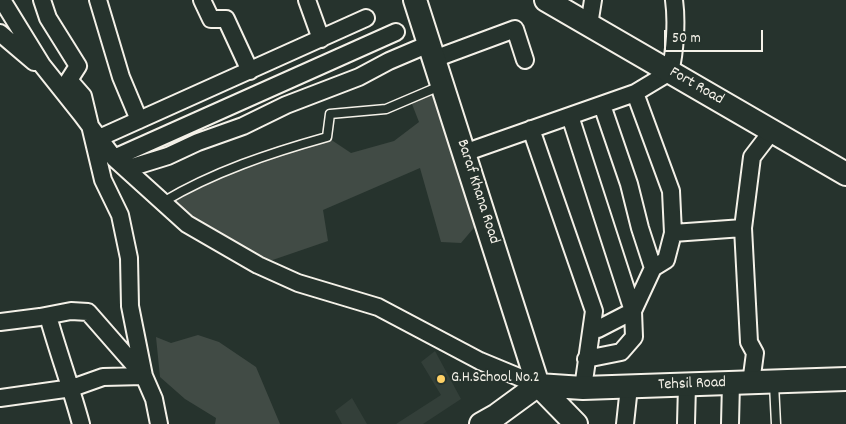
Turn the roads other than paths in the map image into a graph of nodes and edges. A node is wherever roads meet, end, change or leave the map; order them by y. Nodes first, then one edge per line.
1 (2, 0) edge
2 (42, 0) edge
3 (98, 0) edge
4 (202, 0) edge
5 (307, 0) edge
6 (415, 0) edge
7 (546, 0) edge
8 (593, 0) edge
9 (674, 0) edge
10 (366, 18) dead end
11 (589, 25) junction
12 (396, 32) dead end
13 (0, 33) edge
14 (321, 39) junction
15 (432, 51) junction
16 (525, 60) dead end
17 (250, 71) junction
18 (670, 72) junction
19 (54, 80) junction
20 (442, 85) junction
21 (635, 93) junction
22 (602, 105) junction
23 (570, 116) junction
24 (139, 120) junction
25 (531, 129) junction
26 (772, 131) junction
27 (95, 132) junction
28 (464, 153) junction
29 (114, 158) junction
30 (126, 169) junction
31 (846, 174) edge
32 (163, 202) junction
33 (743, 228) junction
34 (673, 233) junction
35 (653, 268) junction
36 (633, 311) junction
37 (48, 316) junction
38 (0, 322) edge
39 (592, 324) junction
40 (586, 359) junction
41 (144, 376) junction
42 (846, 379) edge
43 (774, 382) junction
44 (741, 383) junction
45 (538, 384) junction
46 (687, 385) junction
47 (629, 387) junction
48 (72, 388) junction
49 (583, 388) junction
50 (0, 398) edge
51 (493, 421) edge
52 (81, 424) edge
53 (159, 424) edge
54 (576, 424) edge
55 (625, 424) edge
56 (686, 424) edge
57 (730, 424) edge
58 (776, 424) edge

1 - 19 street
2 - 27 street
3 - 24 street
4 - 17 street
5 - 14 street
6 - 15 street, Baraf Khana Road
7 - 11 street, Fort Road
8 - 11 street
9 - 18 street
10 - 14 street
11 - 18 street, Fort Road
12 - 29 street
13 - 19 street
14 - 17 street
15 - 16 street
15 - 20 street, Baraf Khana Road
15 - 30 street
17 - 24 street
18 - 21 street
18 - 26 street, Fort Road
19 - 27 street
20 - 28 street, Baraf Khana Road
20 - 32 lane
21 - 22 street
21 - 34 street
22 - 23 street
22 - 35 street
23 - 25 street
23 - 36 street
24 - 27 street
25 - 28 street
25 - 39 street
26 - 31 street, Fort Road
26 - 33 street
27 - 29 street
27 - 41 street
28 - 45 street, Baraf Khana Road
29 - 30 street
30 - 32 street
32 - 45 street
33 - 34 street
33 - 44 street
34 - 35 street
35 - 36 street
36 - 39 street
36 - 40 street
37 - 38 street
37 - 41 street
37 - 48 street
39 - 40 street
40 - 49 street
41 - 48 street
41 - 53 street
42 - 43 street, Tehsil Road
43 - 44 street, Tehsil Road
43 - 58 lane
44 - 46 street, Tehsil Road
44 - 57 street
45 - 49 street, Tehsil Road
45 - 51 street
45 - 54 street
46 - 47 street, Tehsil Road
46 - 56 street
47 - 49 street, Tehsil Road
47 - 55 street
48 - 50 street
48 - 52 street

